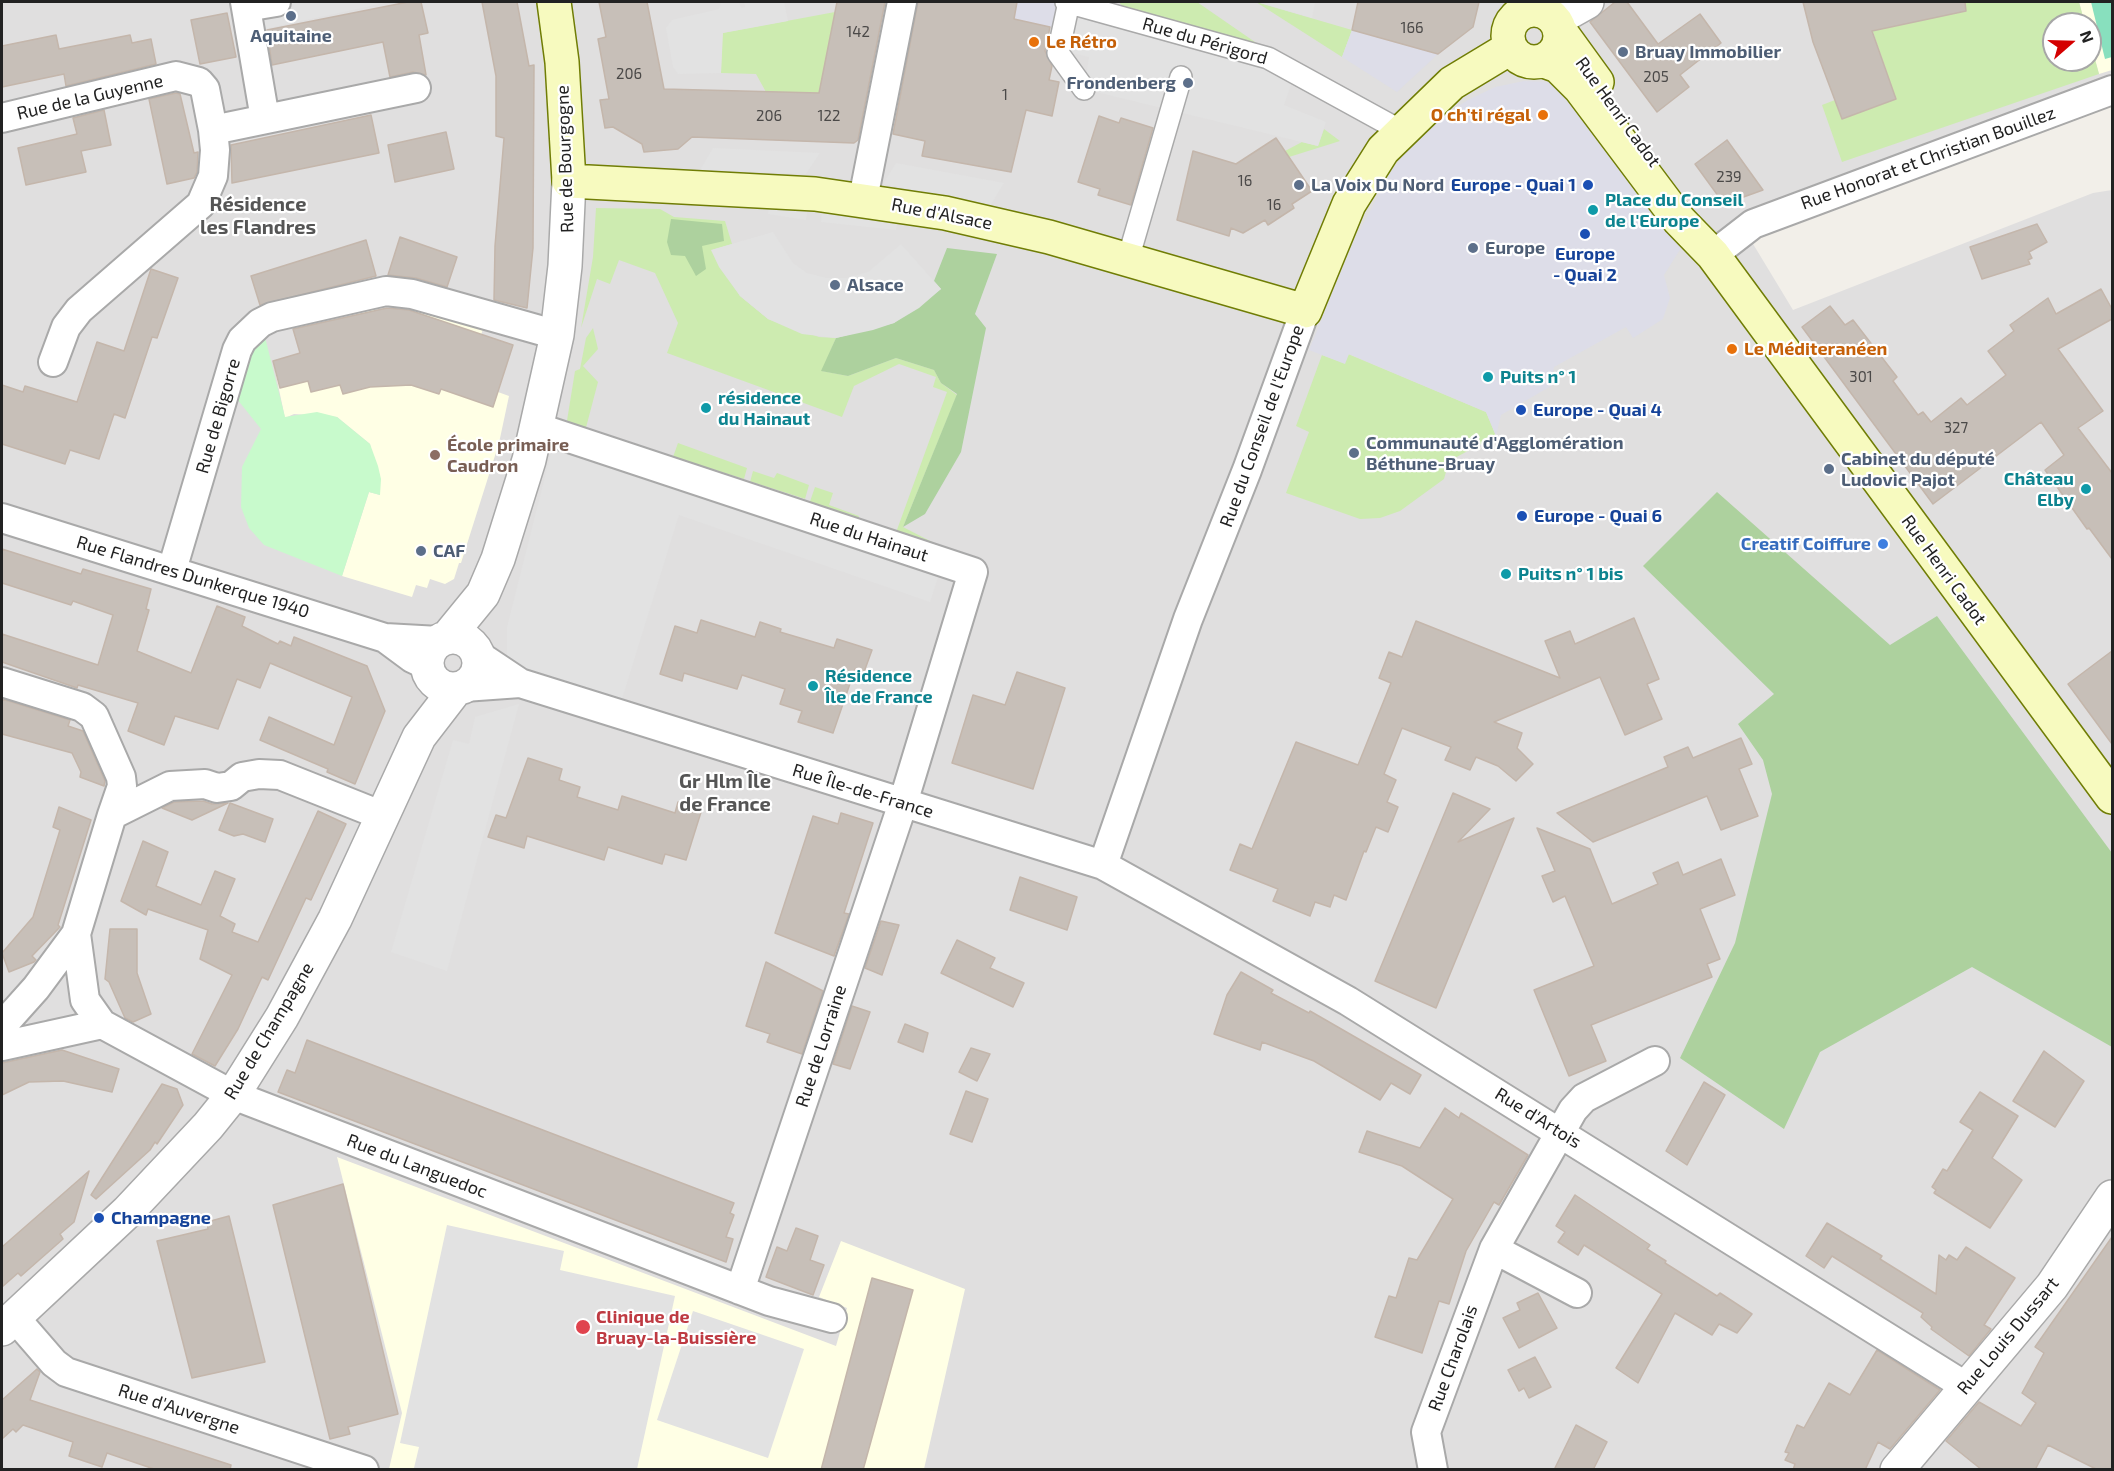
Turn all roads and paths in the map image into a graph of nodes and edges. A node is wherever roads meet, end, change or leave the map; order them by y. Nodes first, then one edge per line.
1 (276, 2) edge
2 (554, 2) edge
3 (902, 2) edge
4 (913, 2) edge
5 (1068, 2) edge
6 (1587, 2) edge
7 (245, 4) edge
8 (1543, 16) edge
9 (1510, 48) junction
10 (1544, 61) junction
11 (1181, 77) dead end
12 (416, 88) dead end
13 (1084, 89) dead end
14 (2112, 90) edge
15 (2, 118) edge
16 (265, 119) junction
17 (213, 130) junction
18 (1401, 131) junction
19 (569, 181) junction
20 (865, 185) junction
21 (1713, 255) junction
22 (1128, 259) junction
23 (1305, 311) junction
24 (557, 335) junction
25 (53, 362) dead end
26 (536, 427) junction
27 (2, 518) edge
28 (172, 570) junction
29 (449, 653) junction
30 (2, 682) edge
31 (520, 683) junction
32 (460, 688) junction
33 (419, 737) junction
34 (2112, 796) edge
35 (903, 803) junction
36 (112, 815) junction
37 (383, 816) junction
38 (1102, 865) junction
39 (76, 934) junction
40 (6, 1007) edge
41 (102, 1024) junction
42 (2, 1046) edge
43 (1655, 1062) dead end
44 (233, 1095) junction
45 (1560, 1132) junction
46 (2112, 1197) edge
47 (1494, 1249) junction
48 (740, 1290) junction
49 (1577, 1293) dead end
50 (832, 1318) dead end
51 (8, 1323) edge
52 (1965, 1386) junction
53 (364, 1470) edge
54 (1433, 1470) edge
55 (1897, 1470) edge

1 - 7 street
2 - 19 main road, Rue de Bourgogne
3 - 20 street
4 - 20 street
5 - 13 street
5 - 18 street, Rue du Périgord
6 - 8 street
7 - 16 street
8 - 9 main road
8 - 10 main road
8 - 21 main road, Rue Henri Cadot
9 - 10 main road
9 - 18 main road, Rue du Conseil de l'Europe
10 - 21 main road, Rue Henri Cadot
11 - 22 street
12 - 16 street
14 - 21 street, Rue Honorat et Christian Bouillez
15 - 17 street, Rue de la Guyenne
16 - 17 street
17 - 25 street, Rue de la Guyenne
18 - 23 main road, Rue du Conseil de l'Europe
19 - 20 main road, Rue d'Alsace
19 - 24 street, Rue de Bourgogne
20 - 22 main road, Rue d'Alsace
21 - 34 main road, Rue Henri Cadot
22 - 23 main road, Rue d'Alsace
23 - 38 street, Rue du Conseil de l'Europe
24 - 26 street, Rue de Bourgogne
24 - 28 street, Rue de Bigorre
26 - 29 street, Rue de Bourgogne
26 - 35 street, Rue du Hainaut
27 - 28 street, Rue Flandres Dunkerque 1940
28 - 29 street, Rue Flandres Dunkerque 1940
29 - 31 street, Rue Île-de-France
29 - 32 street
29 - 33 street, Rue de Champagne
30 - 36 street
31 - 32 street, Rue Île-de-France
31 - 35 street, Rue Île-de-France
32 - 33 street, Rue de Champagne
33 - 37 street, Rue de Champagne
35 - 38 street, Rue Île-de-France
35 - 48 street, Rue de Lorraine
36 - 37 street
36 - 39 street
37 - 44 street, Rue de Champagne
38 - 45 street, Rue d'Artois
39 - 40 street
39 - 41 street, Rue du Languedoc
41 - 42 street
41 - 44 street, Rue du Languedoc
43 - 45 street, Rue Charolais
44 - 48 street, Rue du Languedoc
44 - 51 street, Rue de Champagne
45 - 47 street, Rue Charolais
45 - 52 street, Rue d'Artois
46 - 52 street, Rue Louis Dussart
47 - 49 street
47 - 54 street, Rue Charolais
48 - 50 street, Rue du Languedoc
51 - 53 street, Rue d'Auvergne
52 - 55 street, Rue Louis Dussart

